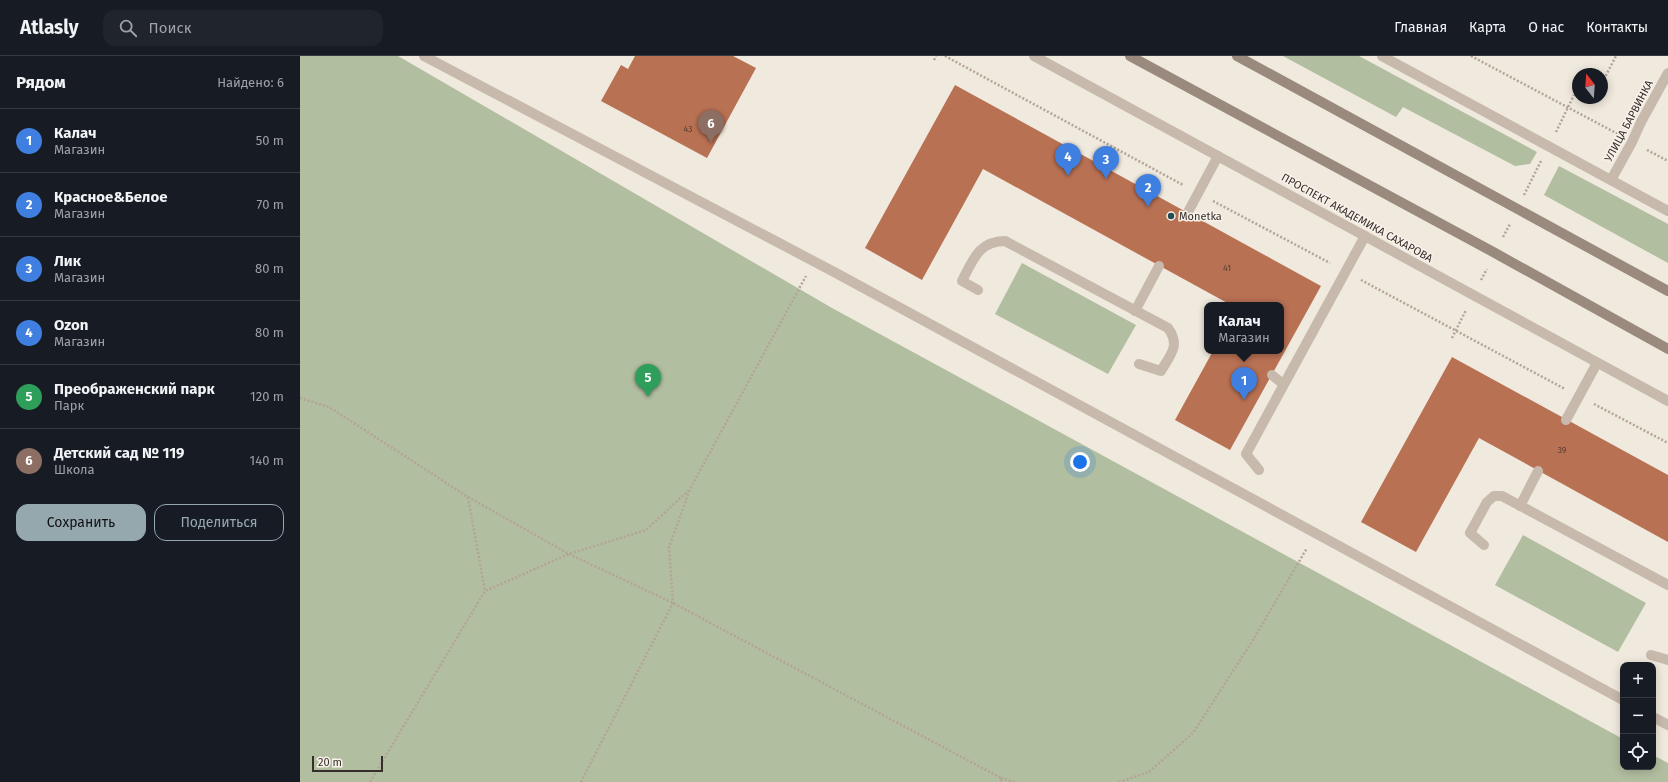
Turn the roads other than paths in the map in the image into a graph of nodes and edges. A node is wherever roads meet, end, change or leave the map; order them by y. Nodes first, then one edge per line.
1 (424, 56) edge
2 (1034, 56) edge
3 (1130, 56) edge
4 (1237, 56) edge
5 (1382, 56) edge
6 (1668, 73) edge
7 (1218, 156) junction
8 (1611, 180) junction
9 (1668, 211) edge
10 (1188, 212) dead end
11 (1364, 236) junction
12 (1159, 266) dead end
13 (978, 290) dead end
14 (1668, 291) edge
15 (1135, 311) junction
16 (1668, 349) edge
17 (1597, 363) junction
18 (1139, 364) dead end
19 (1272, 375) dead end
20 (1284, 384) junction
21 (1668, 401) edge
22 (1566, 420) dead end
23 (1259, 470) dead end
24 (1538, 471) dead end
25 (1520, 506) junction
26 (1484, 545) dead end
27 (1668, 585) edge
28 (1651, 655) dead end
29 (1668, 660) edge
30 (1620, 698) edge
31 (1656, 719) edge
32 (1668, 725) edge

1 - 30 street
2 - 7 street, ПРОСПЕКТ АКАДЕМИКА САХАРОВА
3 - 16 main road
4 - 14 main road
5 - 8 street
6 - 8 street, УЛИЦА БАРВИНКА
7 - 10 street
7 - 11 street, ПРОСПЕКТ АКАДЕМИКА САХАРОВА
8 - 9 street
11 - 17 street, ПРОСПЕКТ АКАДЕМИКА САХАРОВА
11 - 20 street
12 - 15 street
13 - 15 street
15 - 18 street
17 - 21 street, ПРОСПЕКТ АКАДЕМИКА САХАРОВА
17 - 22 street
19 - 20 street
20 - 23 street
24 - 25 street
25 - 26 street
25 - 27 street
28 - 29 street
31 - 32 street

